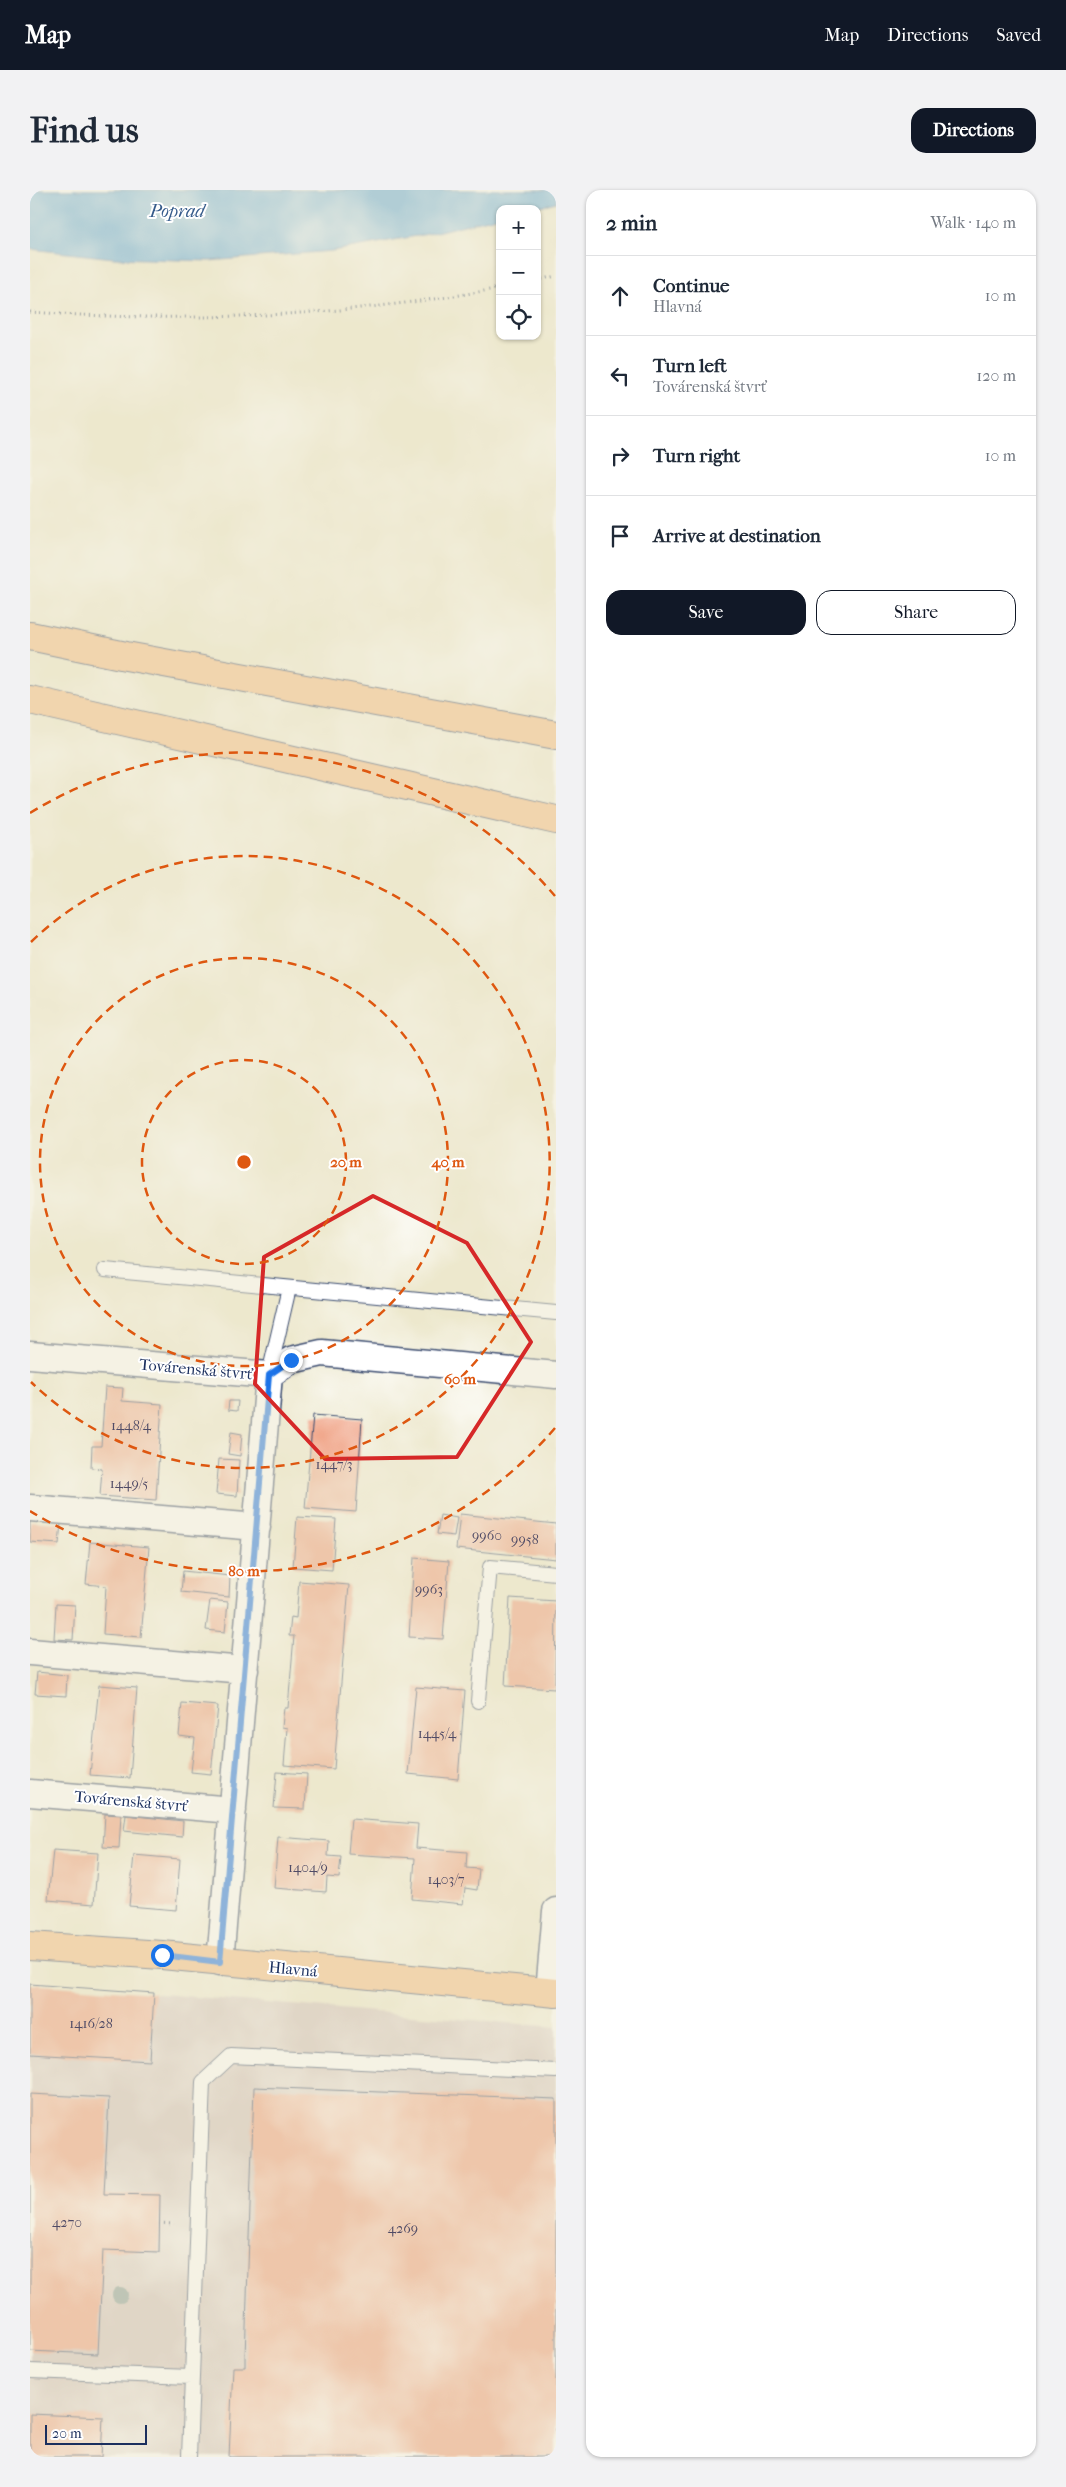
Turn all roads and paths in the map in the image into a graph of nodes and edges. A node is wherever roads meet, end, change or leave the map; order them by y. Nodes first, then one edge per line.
1 (556, 276) edge
2 (541, 279) edge
3 (496, 289) edge
4 (30, 312) edge
5 (30, 636) edge
6 (30, 700) edge
7 (556, 735) edge
8 (556, 820) edge
9 (105, 1270) dead end
10 (290, 1288) junction
11 (556, 1313) edge
12 (30, 1354) edge
13 (269, 1375) junction
14 (556, 1375) edge
15 (30, 1508) edge
16 (257, 1527) junction
17 (556, 1573) edge
18 (30, 1652) edge
19 (245, 1670) junction
20 (478, 1701) dead end
21 (30, 1793) edge
22 (233, 1810) junction
23 (556, 1911) edge
24 (30, 1946) edge
25 (220, 1962) junction
26 (553, 1992) edge
27 (556, 2071) edge
28 (30, 2371) edge
29 (192, 2377) junction
30 (189, 2457) edge

1 - 2 path
3 - 4 path
5 - 7 main road
6 - 8 main road
9 - 10 lane
10 - 11 lane
10 - 13 lane
12 - 13 street, Továrenská štvrť
13 - 14 street
13 - 16 street, Továrenská štvrť
15 - 16 street
16 - 19 street, Továrenská štvrť
17 - 20 lane
18 - 19 street
19 - 22 street, Továrenská štvrť
21 - 22 street, Továrenská štvrť
22 - 25 street, Továrenská štvrť
23 - 26 street
24 - 25 main road, Hlavná
25 - 26 main road, Hlavná
27 - 29 lane
28 - 29 lane
29 - 30 lane

